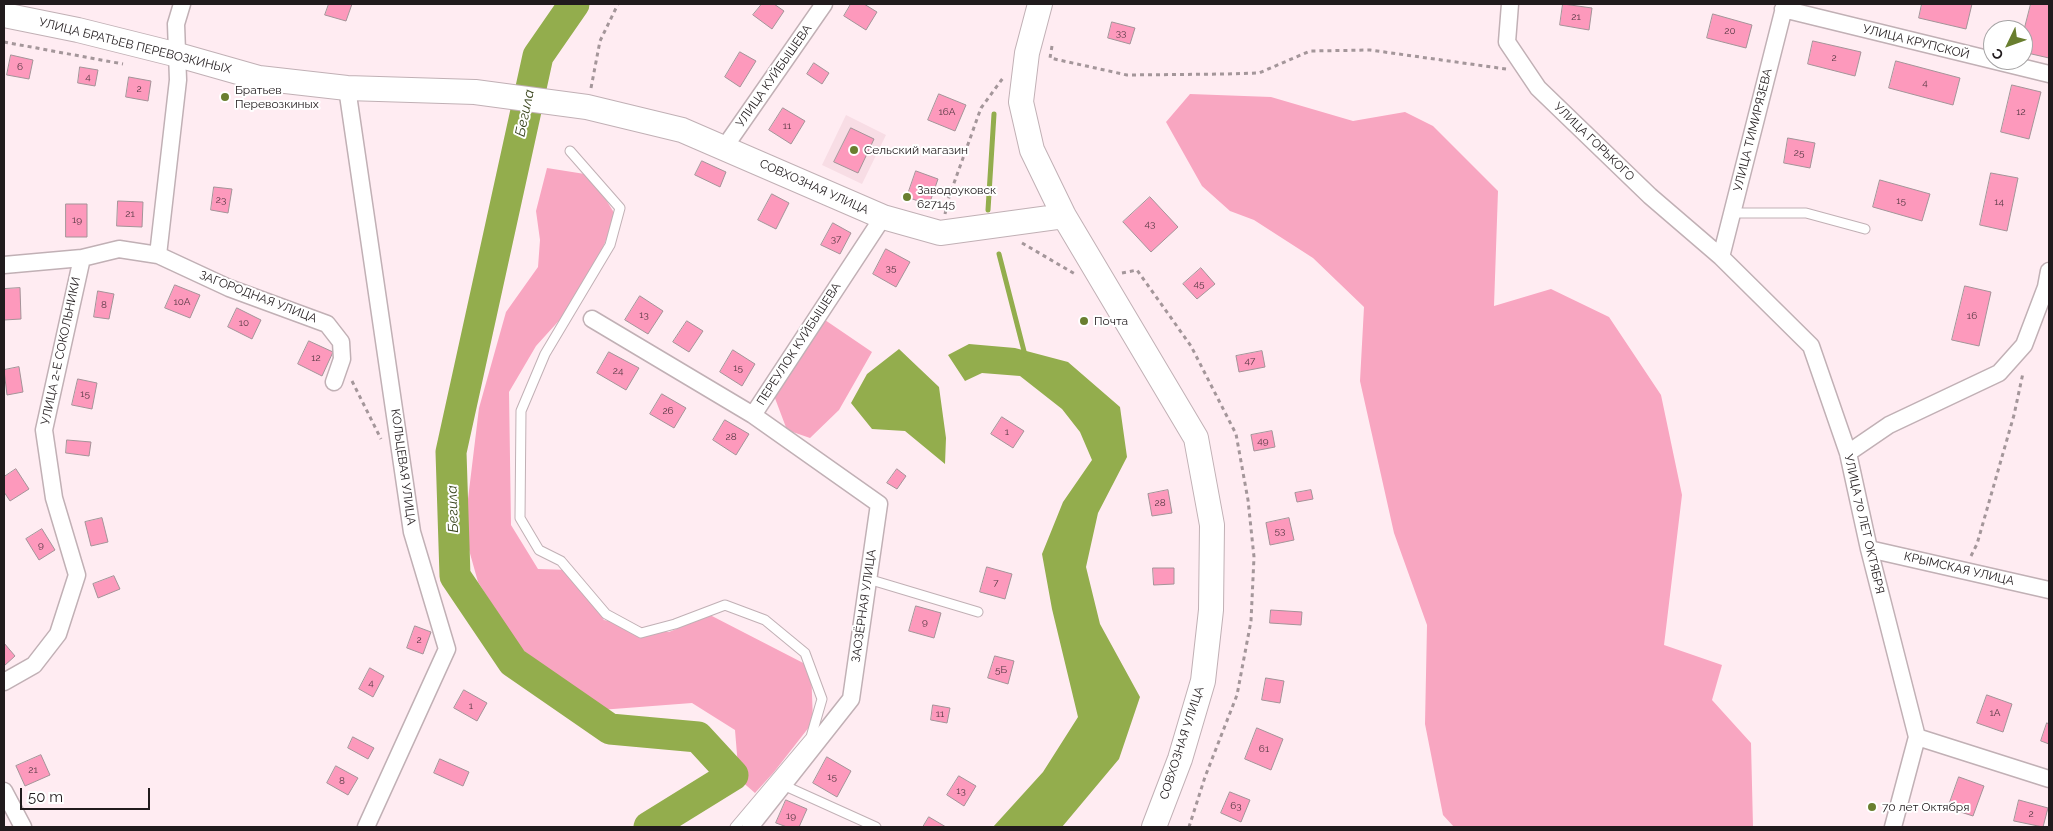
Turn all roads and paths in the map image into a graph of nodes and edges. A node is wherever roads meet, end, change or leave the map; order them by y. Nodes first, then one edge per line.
1 (182, 4) edge
2 (618, 4) edge
3 (824, 4) edge
4 (1040, 4) edge
5 (1510, 4) edge
6 (1784, 7) edge
7 (4, 14) edge
8 (1053, 41) dead end
9 (178, 55) junction
10 (1528, 72) junction
11 (2049, 74) edge
12 (1003, 77) dead end
13 (347, 88) junction
14 (579, 106) junction
15 (724, 148) junction
16 (570, 151) dead end
17 (1732, 213) junction
18 (1064, 216) junction
19 (882, 217) junction
20 (1865, 229) dead end
21 (940, 233) junction
22 (1020, 241) dead end
23 (158, 255) junction
24 (1721, 257) junction
25 (82, 258) junction
26 (4, 265) edge
27 (1100, 276) junction
28 (2048, 282) edge
29 (592, 319) dead end
30 (2024, 345) junction
31 (342, 359) junction
32 (334, 382) dead end
33 (753, 415) junction
34 (381, 440) dead end
35 (1848, 452) junction
36 (1869, 549) junction
37 (1964, 570) junction
38 (868, 579) junction
39 (2049, 590) edge
40 (978, 612) dead end
41 (4, 682) edge
42 (1917, 737) junction
43 (2049, 779) edge
44 (783, 784) junction
45 (4, 791) edge
46 (23, 827) edge
47 (366, 827) edge
48 (735, 827) edge
49 (750, 827) edge
50 (876, 827) edge
51 (1154, 827) edge
52 (1189, 827) edge
53 (1893, 827) edge

1 - 9 street
2 - 14 path
3 - 15 street, УЛИЦА КУЙБЫШЕВА
4 - 18 street, СОВХОЗНАЯ УЛИЦА
5 - 10 street, УЛИЦА ГОРЬКОГО
6 - 11 street, УЛИЦА КРУПСКОЙ
6 - 17 street, УЛИЦА ТИМИРЯЗЕВА
7 - 9 street, УЛИЦА БРАТЬЕВ ПЕРЕВОЗКИНЫХ
8 - 10 path
9 - 13 street, УЛИЦА БРАТЬЕВ ПЕРЕВОЗКИНЫХ
9 - 23 street
10 - 24 street, УЛИЦА ГОРЬКОГО
12 - 21 path
13 - 14 street, УЛИЦА БРАТЬЕВ ПЕРЕВОЗКИНЫХ
13 - 47 street, КОЛЬЦЕВАЯ УЛИЦА
14 - 15 street, СОВХОЗНАЯ УЛИЦА
15 - 19 street, СОВХОЗНАЯ УЛИЦА
16 - 48 lane
17 - 20 lane
17 - 24 street, УЛИЦА ТИМИРЯЗЕВА
18 - 21 street, СОВХОЗНАЯ УЛИЦА
18 - 27 street, СОВХОЗНАЯ УЛИЦА
19 - 21 street, СОВХОЗНАЯ УЛИЦА
19 - 33 street, ПЕРЕУЛОК КУЙБЫШЕВА
22 - 27 path
23 - 25 street, ЗАГОРОДНАЯ УЛИЦА
23 - 31 street, ЗАГОРОДНАЯ УЛИЦА
24 - 35 street, УЛИЦА 70 ЛЕТ ОКТЯБРЯ
25 - 26 street, ЗАГОРОДНАЯ УЛИЦА
25 - 41 street, УЛИЦА 2-Е СОКОЛЬНИКИ
27 - 51 street, СОВХОЗНАЯ УЛИЦА
27 - 52 path
28 - 30 street
29 - 33 street, ПЕРЕУЛОК КУЙБЫШЕВА
30 - 35 street
30 - 37 path
31 - 32 street
31 - 34 path
33 - 38 street, ЗАОЗЁРНАЯ УЛИЦА
35 - 36 street, УЛИЦА 70 ЛЕТ ОКТЯБРЯ
36 - 37 street, КРЫМСКАЯ УЛИЦА
36 - 42 street, УЛИЦА 70 ЛЕТ ОКТЯБРЯ
37 - 39 street, КРЫМСКАЯ УЛИЦА
38 - 40 lane
38 - 44 street, ЗАОЗЁРНАЯ УЛИЦА
42 - 43 street
42 - 53 street, УЛИЦА 70 ЛЕТ ОКТЯБРЯ
44 - 49 street, ЗАОЗЁРНАЯ УЛИЦА
44 - 50 lane
45 - 46 street

